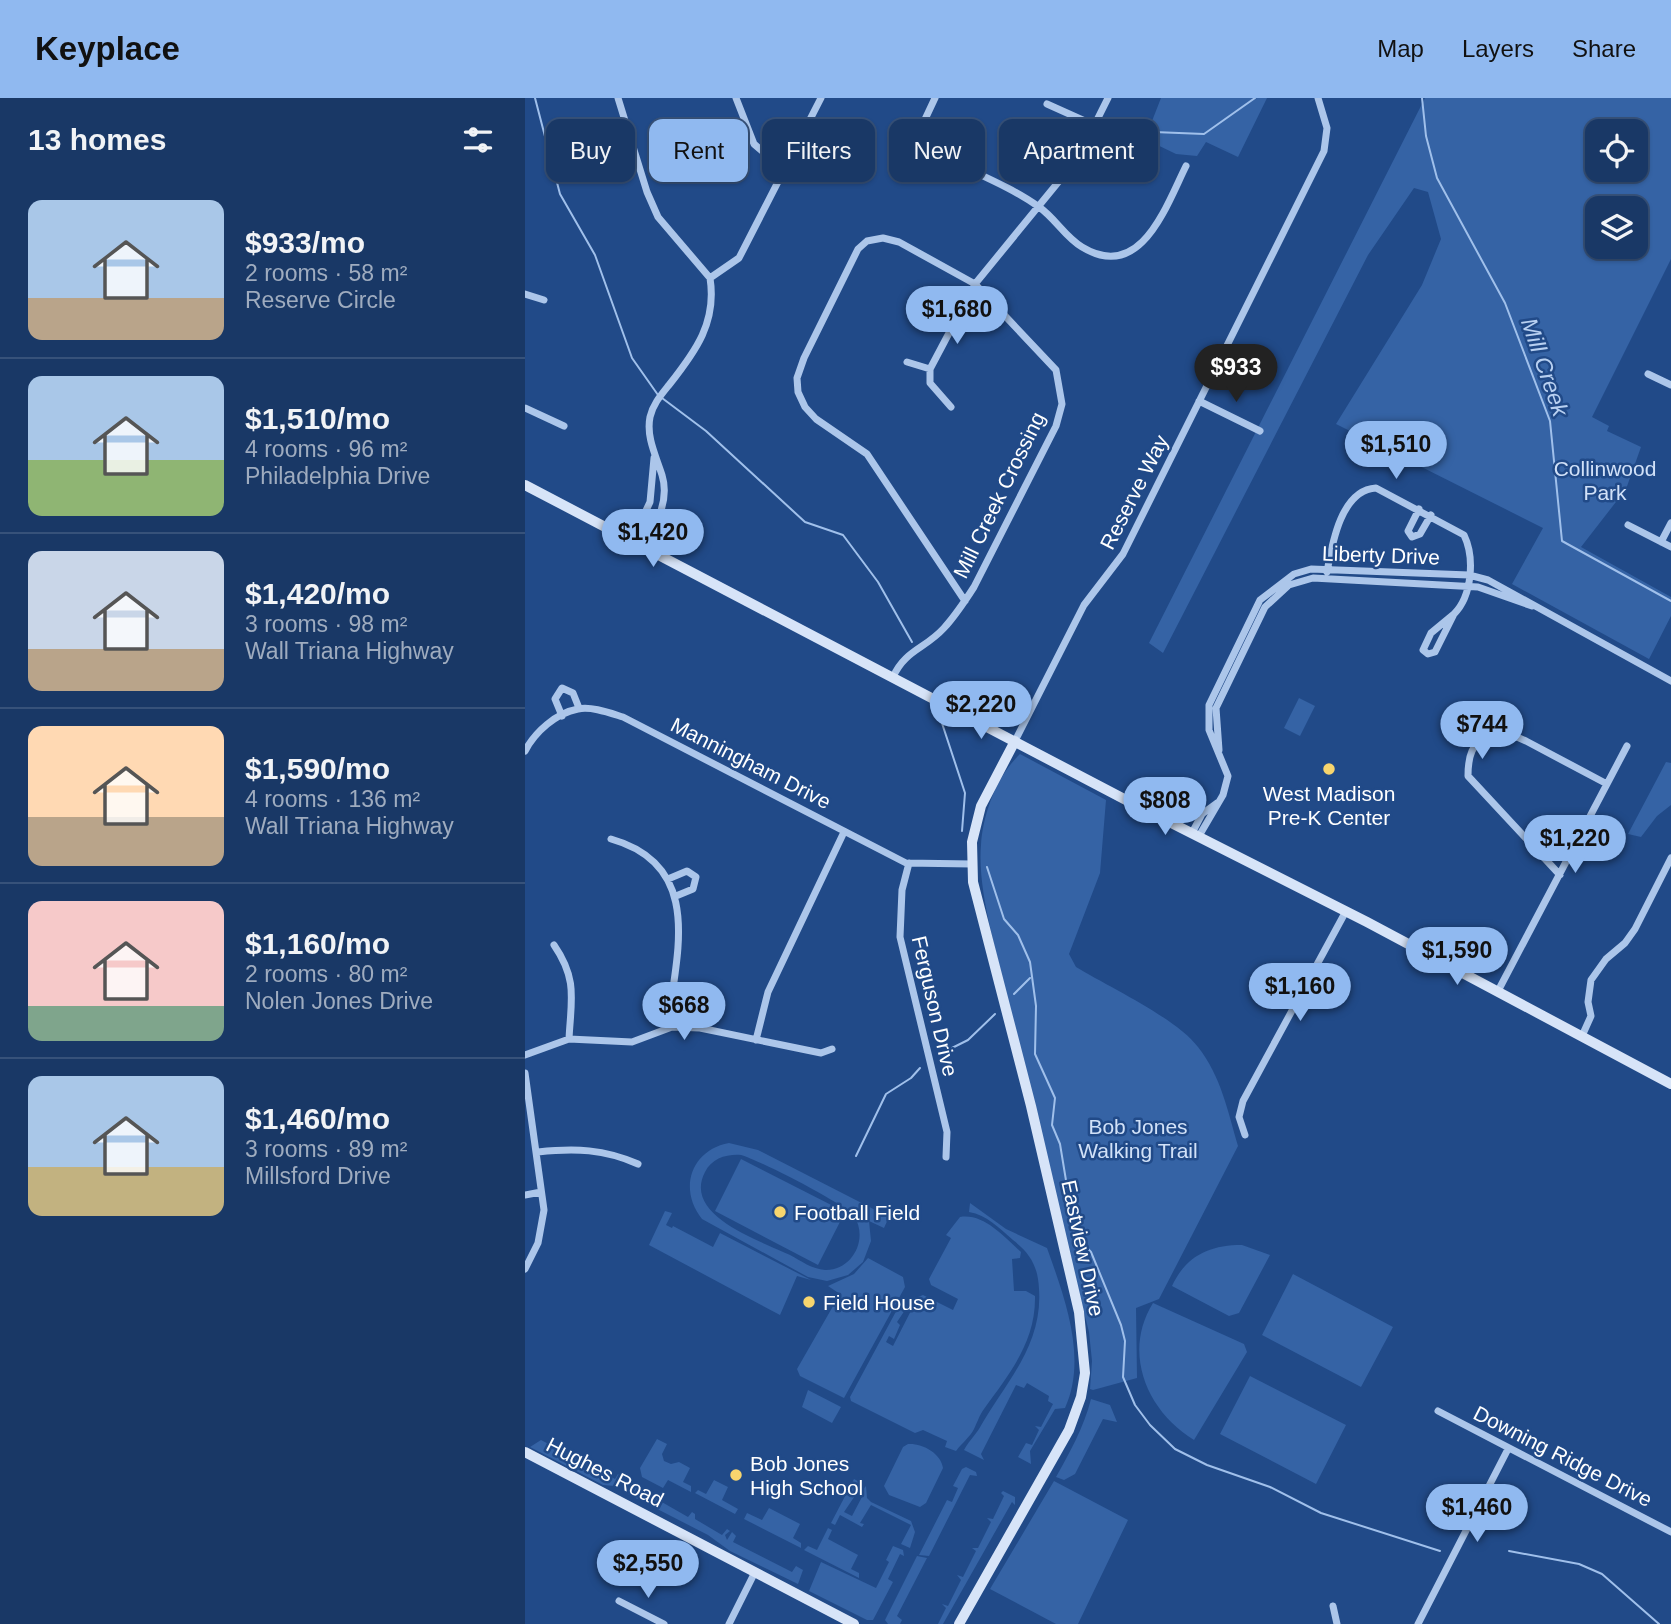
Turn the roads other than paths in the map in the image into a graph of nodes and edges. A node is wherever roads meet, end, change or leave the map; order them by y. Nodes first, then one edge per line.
1 (618, 98) edge
2 (736, 98) edge
3 (821, 98) edge
4 (935, 98) edge
5 (1108, 98) edge
6 (1318, 98) edge
7 (1047, 104) dead end
8 (811, 119) edge
9 (1080, 119) edge
10 (1099, 119) edge
11 (762, 151) edge
12 (1186, 166) dead end
13 (779, 182) edge
14 (1058, 182) edge
15 (1039, 206) junction
16 (710, 278) junction
17 (975, 284) junction
18 (525, 294) edge
19 (544, 300) dead end
20 (907, 362) dead end
21 (930, 369) junction
22 (1648, 374) dead end
23 (1671, 385) edge
24 (1199, 401) junction
25 (951, 407) dead end
26 (525, 408) edge
27 (564, 426) dead end
28 (1260, 431) dead end
29 (655, 457) junction
30 (525, 485) edge
31 (1419, 509) junction
32 (1431, 515) junction
33 (1671, 523) edge
34 (1628, 525) dead end
35 (632, 540) junction
36 (1661, 542) junction
37 (644, 546) junction
38 (1671, 547) edge
39 (1327, 574) junction
40 (1469, 575) junction
41 (1467, 586) junction
42 (965, 601) junction
43 (1542, 610) junction
44 (1454, 614) junction
45 (893, 677) junction
46 (1671, 681) edge
47 (579, 708) junction
48 (562, 716) junction
49 (1015, 741) junction
50 (1627, 746) dead end
51 (525, 751) edge
52 (1607, 784) junction
53 (844, 832) junction
54 (1195, 834) junction
55 (611, 839) dead end
56 (1671, 858) edge
57 (909, 863) junction
58 (972, 864) junction
59 (1560, 875) junction
60 (668, 879) junction
61 (676, 896) junction
62 (1346, 911) junction
63 (554, 945) dead end
64 (1498, 991) junction
65 (672, 1027) junction
66 (1582, 1036) junction
67 (569, 1039) junction
68 (756, 1040) junction
69 (832, 1049) dead end
70 (525, 1055) edge
71 (525, 1073) edge
72 (1670, 1079) edge
73 (1245, 1135) dead end
74 (538, 1152) junction
75 (946, 1157) dead end
76 (638, 1164) dead end
77 (541, 1192) junction
78 (525, 1195) edge
79 (525, 1269) edge
80 (1438, 1411) dead end
81 (1508, 1449) junction
82 (525, 1452) edge
83 (1671, 1532) edge
84 (755, 1572) junction
85 (619, 1601) dead end
86 (1333, 1606) dead end
87 (664, 1624) edge
88 (729, 1624) edge
89 (854, 1624) edge
90 (959, 1624) edge
91 (1337, 1624) edge
92 (1418, 1624) edge

1 - 16 street
2 - 11 street
3 - 8 street
4 - 15 street
5 - 10 street
6 - 24 street, Reserve Way
7 - 9 street
12 - 15 street
13 - 16 street
14 - 15 street
15 - 17 street
16 - 29 street
17 - 21 street
17 - 42 street, Mill Creek Crossing
17 - 42 street, Mill Creek Crossing
18 - 19 street
20 - 21 street
21 - 25 street
22 - 23 street
24 - 28 street
24 - 49 street, Reserve Way
26 - 27 street
29 - 35 street
29 - 37 street
30 - 35 main road
31 - 32 street
31 - 32 street
31 - 39 street
32 - 40 street
33 - 36 street
34 - 36 street
35 - 37 main road
36 - 38 street
37 - 45 main road
39 - 40 street, Liberty Drive
39 - 41 street, Liberty Drive
39 - 54 street, Liberty Drive
40 - 41 street
40 - 43 street, Liberty Drive
41 - 43 street, Liberty Drive
41 - 44 street
42 - 45 street, Mill Creek Crossing
43 - 46 street, Liberty Drive
44 - 44 street
45 - 49 main road
47 - 48 street
47 - 48 street
47 - 53 street, Manningham Drive
48 - 51 street
49 - 54 main road
49 - 58 main road, Eastview Drive
50 - 52 street
52 - 59 street
52 - 59 street
53 - 57 street, Manningham Drive
53 - 68 street
54 - 62 main road
55 - 60 street
56 - 66 street
57 - 58 street, Manningham Drive
57 - 75 street, Ferguson Drive
58 - 90 main road, Eastview Drive
59 - 64 street
60 - 61 street
60 - 61 street
61 - 65 street
62 - 64 main road
62 - 73 street
63 - 67 street
64 - 66 main road
65 - 67 street
65 - 68 street
66 - 72 main road
67 - 70 street
68 - 69 street
71 - 74 street
74 - 76 street
74 - 77 street
77 - 78 street
77 - 79 street
80 - 81 street, Downing Ridge Drive
81 - 83 street, Downing Ridge Drive
81 - 92 street
82 - 84 main road, Hughes Road
84 - 88 street
84 - 89 main road, Hughes Road
85 - 87 street
86 - 91 street

